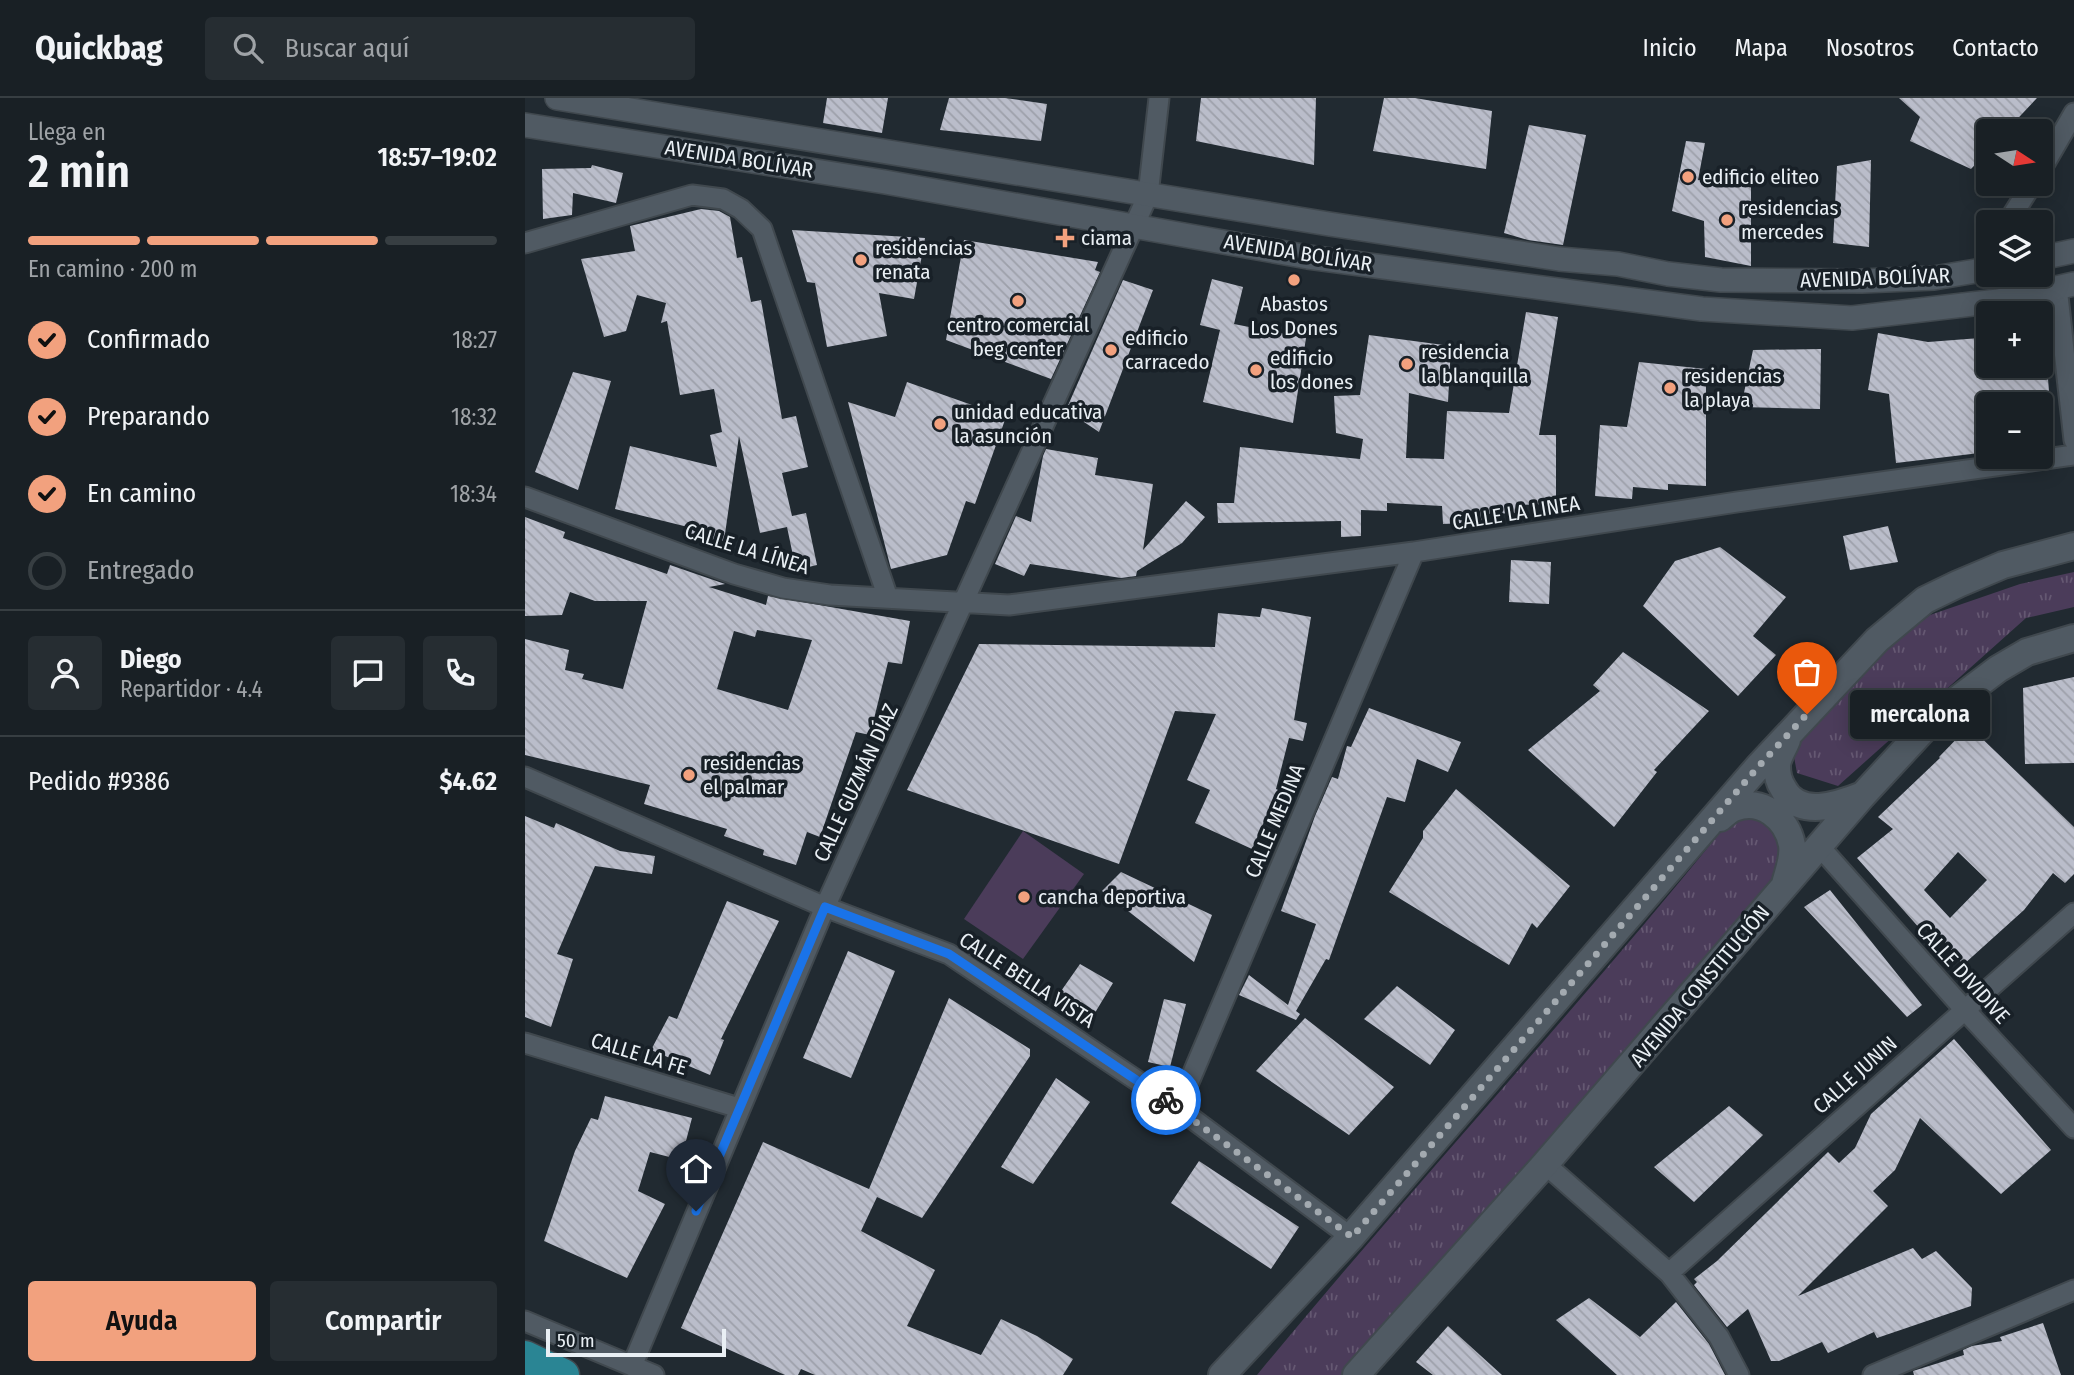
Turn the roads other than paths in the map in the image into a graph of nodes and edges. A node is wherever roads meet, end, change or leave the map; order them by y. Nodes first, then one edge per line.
1 (557, 98) edge
2 (1159, 98) edge
3 (2074, 113) edge
4 (525, 125) edge
5 (2053, 149) edge
6 (1147, 195) junction
7 (1133, 225) junction
8 (525, 243) edge
9 (2074, 251) edge
10 (2053, 255) edge
11 (1976, 267) edge
12 (2065, 286) edge
13 (2074, 440) edge
14 (2074, 455) edge
15 (525, 497) edge
16 (2074, 546) edge
17 (1414, 552) junction
18 (888, 598) junction
19 (964, 603) junction
20 (2074, 638) edge
21 (1790, 732) junction
22 (525, 777) edge
23 (1863, 795) junction
24 (1709, 825) junction
25 (1820, 847) junction
26 (1785, 886) junction
27 (825, 907) junction
28 (2074, 913) edge
29 (1964, 1009) junction
30 (525, 1043) edge
31 (739, 1108) junction
32 (1178, 1108) junction
33 (2074, 1128) edge
34 (1545, 1164) junction
35 (1352, 1237) junction
36 (1669, 1273) junction
37 (2074, 1290) edge
38 (525, 1321) edge
39 (525, 1357) edge
40 (632, 1366) junction
41 (563, 1375) edge
42 (654, 1375) edge
43 (1222, 1375) edge
44 (1238, 1375) edge
45 (1356, 1375) edge
46 (1739, 1375) edge
47 (1873, 1375) edge

1 - 6 street, AVENIDA BOLÍVAR
2 - 6 street, CALLE GUZMÁN DÍAZ
3 - 5 street
4 - 7 street, AVENIDA BOLÍVAR
6 - 7 street, CALLE GUZMÁN DÍAZ
6 - 11 street, AVENIDA BOLÍVAR
7 - 12 street, AVENIDA BOLÍVAR
7 - 19 street, CALLE GUZMÁN DÍAZ
8 - 18 street
9 - 10 street
12 - 13 street
14 - 17 street, CALLE LA LINEA
15 - 18 street, CALLE LA LÍNEA
16 - 21 main road
17 - 19 street, CALLE LA LINEA
17 - 32 street, CALLE MEDINA
18 - 19 street, CALLE LA LÍNEA
19 - 27 street, CALLE GUZMÁN DÍAZ
20 - 23 main road, AVENIDA CONSTITUCIÓN
21 - 23 main road
21 - 24 main road
22 - 27 street, CALLE BELLA VISTA
23 - 25 main road, AVENIDA CONSTITUCIÓN
24 - 26 main road
24 - 35 main road
25 - 26 main road, AVENIDA CONSTITUCIÓN
25 - 29 street, CALLE DIVIDIVE
26 - 34 main road, AVENIDA CONSTITUCIÓN
27 - 31 street, CALLE GUZMÁN DÍAZ
27 - 32 street, CALLE BELLA VISTA
28 - 29 street, CALLE JUNIN
29 - 33 street, CALLE DIVIDIVE
29 - 36 street, CALLE JUNIN
30 - 31 street, CALLE LA FE
31 - 40 street, CALLE GUZMÁN DÍAZ
32 - 35 street, CALLE BELLA VISTA
34 - 36 street
34 - 45 main road, AVENIDA CONSTITUCIÓN
35 - 43 main road
35 - 44 main road
36 - 46 street
37 - 47 street
38 - 40 street
39 - 41 highway
40 - 42 street

